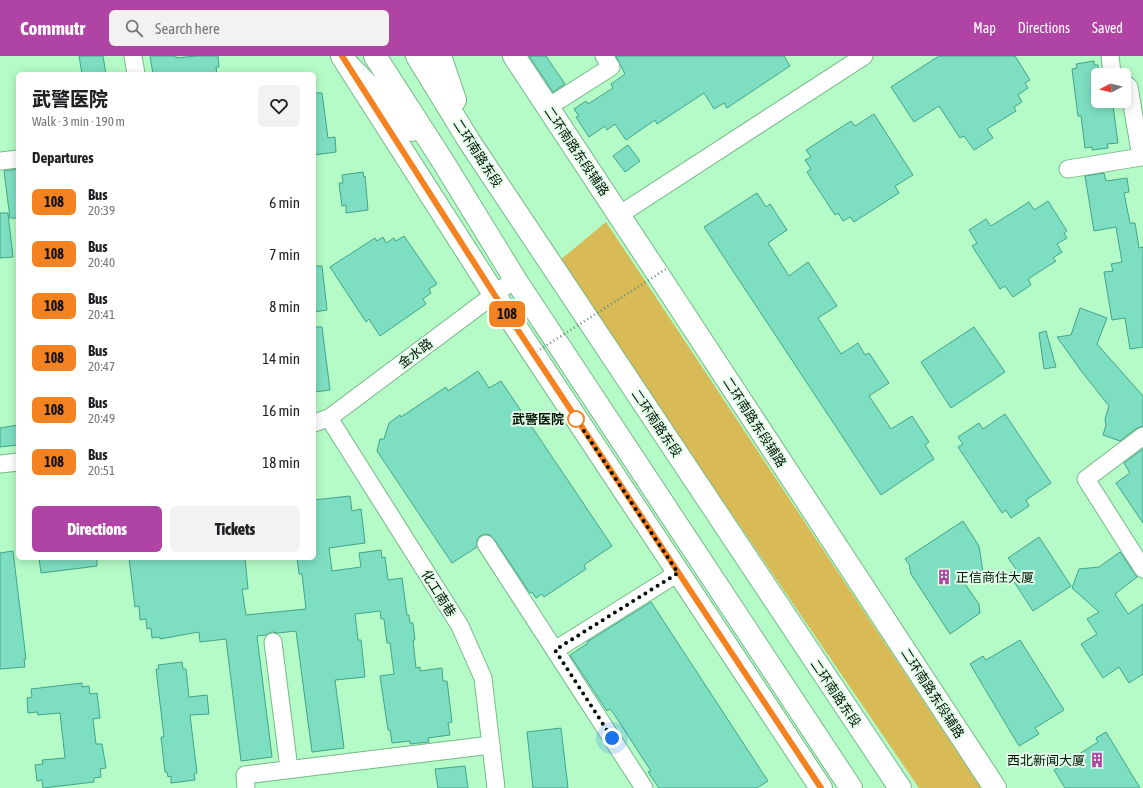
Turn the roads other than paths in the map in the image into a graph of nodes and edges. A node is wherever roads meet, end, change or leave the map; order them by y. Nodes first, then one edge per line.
1 (133, 56) edge
2 (375, 56) edge
3 (417, 56) edge
4 (440, 56) edge
5 (514, 56) edge
6 (604, 56) edge
7 (864, 56) edge
8 (1110, 56) edge
9 (345, 61) edge
10 (1111, 68) edge
11 (136, 72) edge
12 (1131, 98) edge
13 (548, 107) junction
14 (469, 141) junction
15 (16, 159) edge
16 (442, 160) junction
17 (1142, 160) edge
18 (0, 161) edge
19 (1068, 169) dead end
20 (620, 215) junction
21 (515, 279) junction
22 (494, 294) junction
23 (321, 421) edge
24 (1143, 436) edge
25 (16, 462) edge
26 (0, 464) edge
27 (486, 544) dead end
28 (1143, 569) edge
29 (678, 573) junction
30 (273, 642) dead end
31 (555, 650) junction
32 (491, 745) junction
33 (289, 769) junction
34 (246, 788) edge
35 (496, 788) edge
36 (644, 788) edge
37 (821, 788) edge
38 (851, 788) edge
39 (900, 788) edge
40 (995, 788) edge

1 - 11 street
2 - 16 main road
3 - 14 main road, 二环南路东段
4 - 14 main road
5 - 13 main road, 二环南路东段辅路
6 - 13 street
7 - 20 street
8 - 10 street
9 - 16 main road
9 - 22 main road
12 - 17 street
13 - 20 main road, 二环南路东段辅路
14 - 39 main road, 二环南路东段
15 - 18 street
16 - 21 main road
17 - 19 street
20 - 40 main road, 二环南路东段辅路
21 - 22 street, 金水路
21 - 38 main road
22 - 23 street, 金水路
22 - 29 main road
23 - 32 street, 化工南巷
24 - 28 street
25 - 26 street
27 - 31 street
29 - 31 street
29 - 37 main road
30 - 33 street
31 - 36 street
32 - 33 street
32 - 35 street, 化工南巷
33 - 34 street

